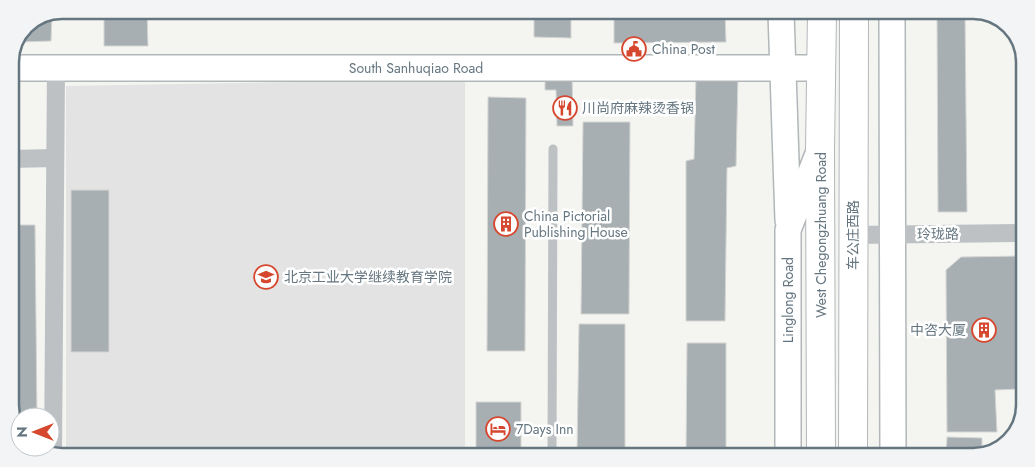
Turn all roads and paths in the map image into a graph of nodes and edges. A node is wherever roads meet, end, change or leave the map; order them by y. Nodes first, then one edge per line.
1 (781, 19) edge
2 (822, 19) edge
3 (854, 19) edge
4 (892, 19) edge
5 (19, 68) edge
6 (56, 68) junction
7 (782, 68) junction
8 (821, 68) junction
9 (553, 149) dead end
10 (820, 149) junction
11 (55, 158) junction
12 (19, 159) edge
13 (788, 230) junction
14 (1016, 233) edge
15 (853, 235) junction
16 (893, 235) junction
17 (53, 407) edge
18 (552, 448) edge
19 (788, 448) edge
20 (821, 448) edge
21 (853, 448) edge
22 (893, 448) edge

1 - 7 street
2 - 8 main road, West Chegongzhuang Road
3 - 15 main road, 车公庄西路
4 - 16 street
5 - 6 street, South Sanhuqiao Road
6 - 7 street, South Sanhuqiao Road
6 - 11 street
7 - 8 street, South Sanhuqiao Road
7 - 13 street
8 - 10 main road, West Chegongzhuang Road
9 - 18 lane
10 - 13 street, Linglong Road
10 - 20 main road, West Chegongzhuang Road
11 - 12 street
11 - 17 street
13 - 19 street, Linglong Road
14 - 16 street, 玲珑路
15 - 16 street, 玲珑路
15 - 21 main road, 车公庄西路
16 - 22 street

